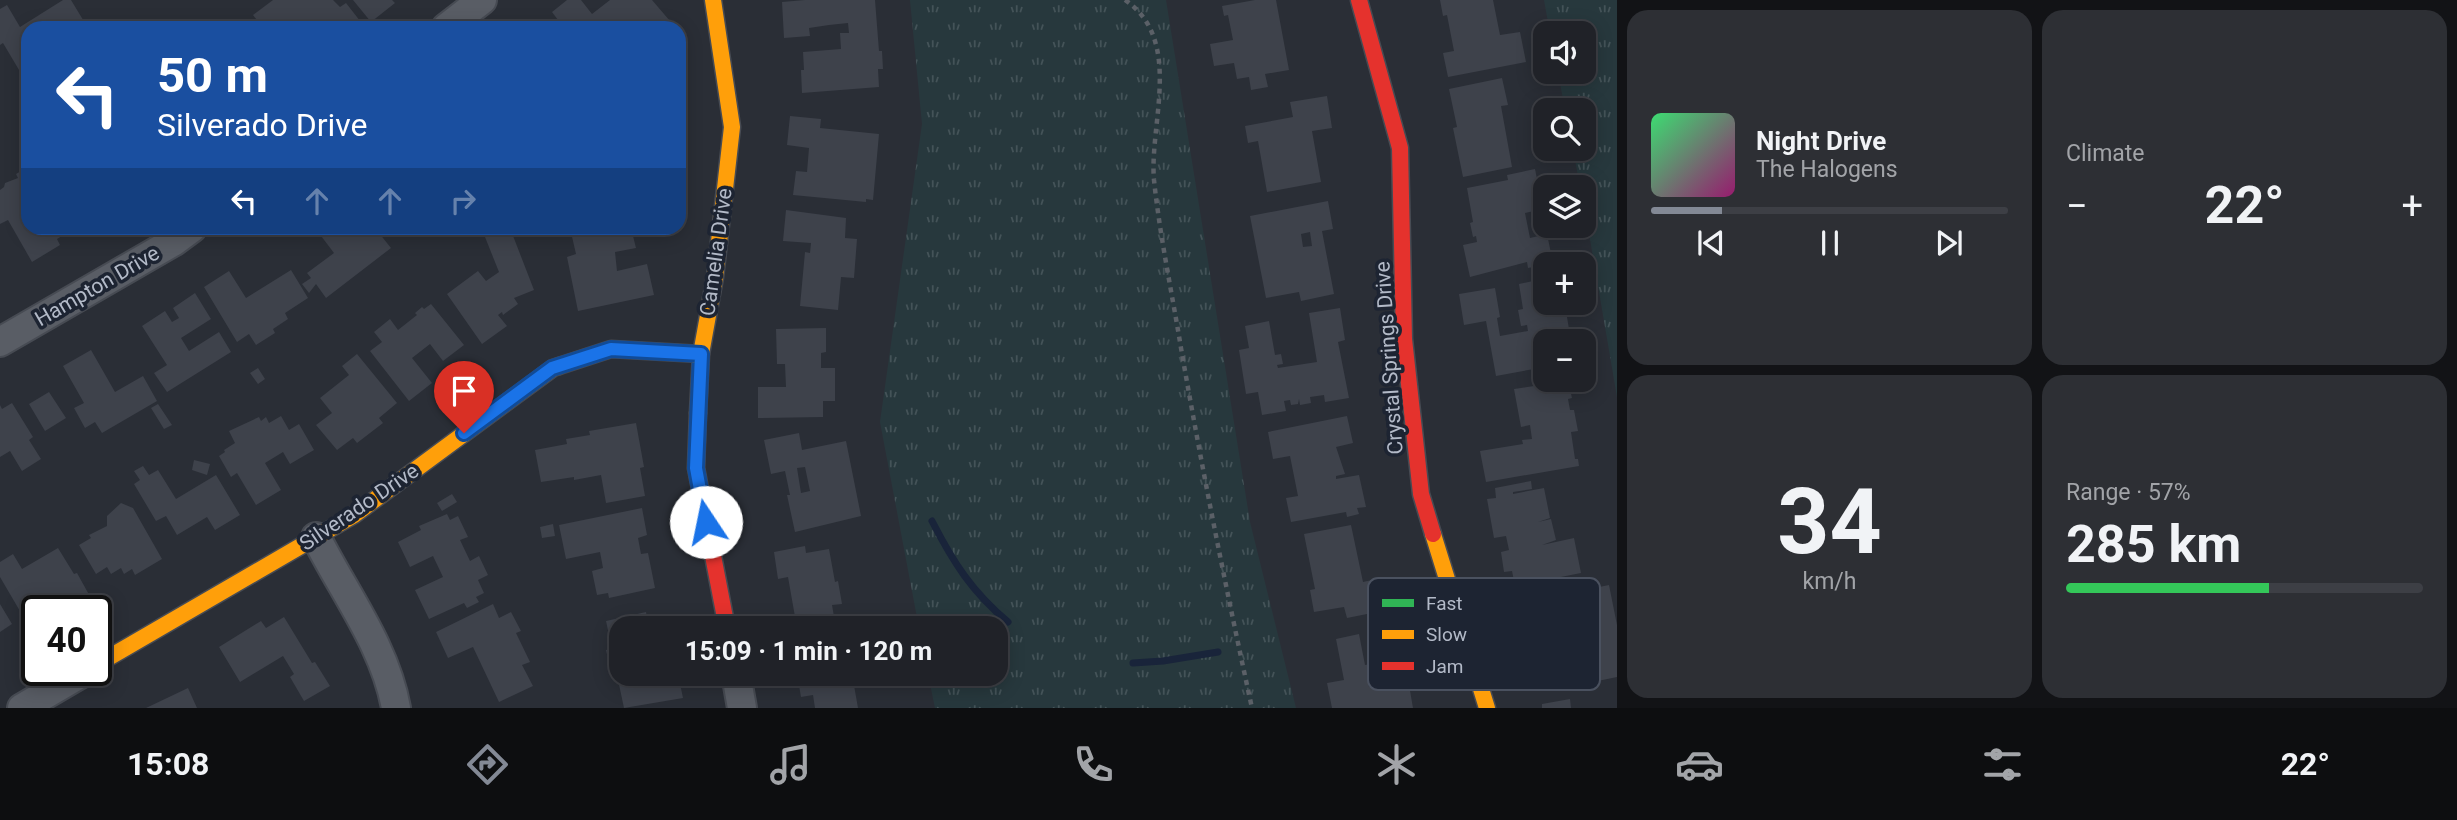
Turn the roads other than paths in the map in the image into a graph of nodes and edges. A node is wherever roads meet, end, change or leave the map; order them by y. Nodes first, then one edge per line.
1 (481, 0) edge
2 (713, 0) edge
3 (1359, 0) edge
4 (455, 21) edge
5 (182, 235) edge
6 (0, 342) edge
7 (701, 354) junction
8 (316, 537) junction
9 (1447, 578) edge
10 (725, 616) edge
11 (112, 656) edge
12 (62, 686) edge
13 (738, 686) edge
14 (1481, 690) edge
15 (33, 705) edge
16 (396, 708) edge
17 (742, 708) edge
18 (1487, 708) edge

1 - 4 street
2 - 7 street, Camelia Drive
3 - 9 street, Crystal Springs Drive
5 - 6 street, Hampton Drive
7 - 8 street, Silverado Drive
7 - 10 street, Camelia Drive
8 - 11 street, Silverado Drive
8 - 16 street
12 - 15 street
13 - 17 street
14 - 18 street, Crystal Springs Drive

